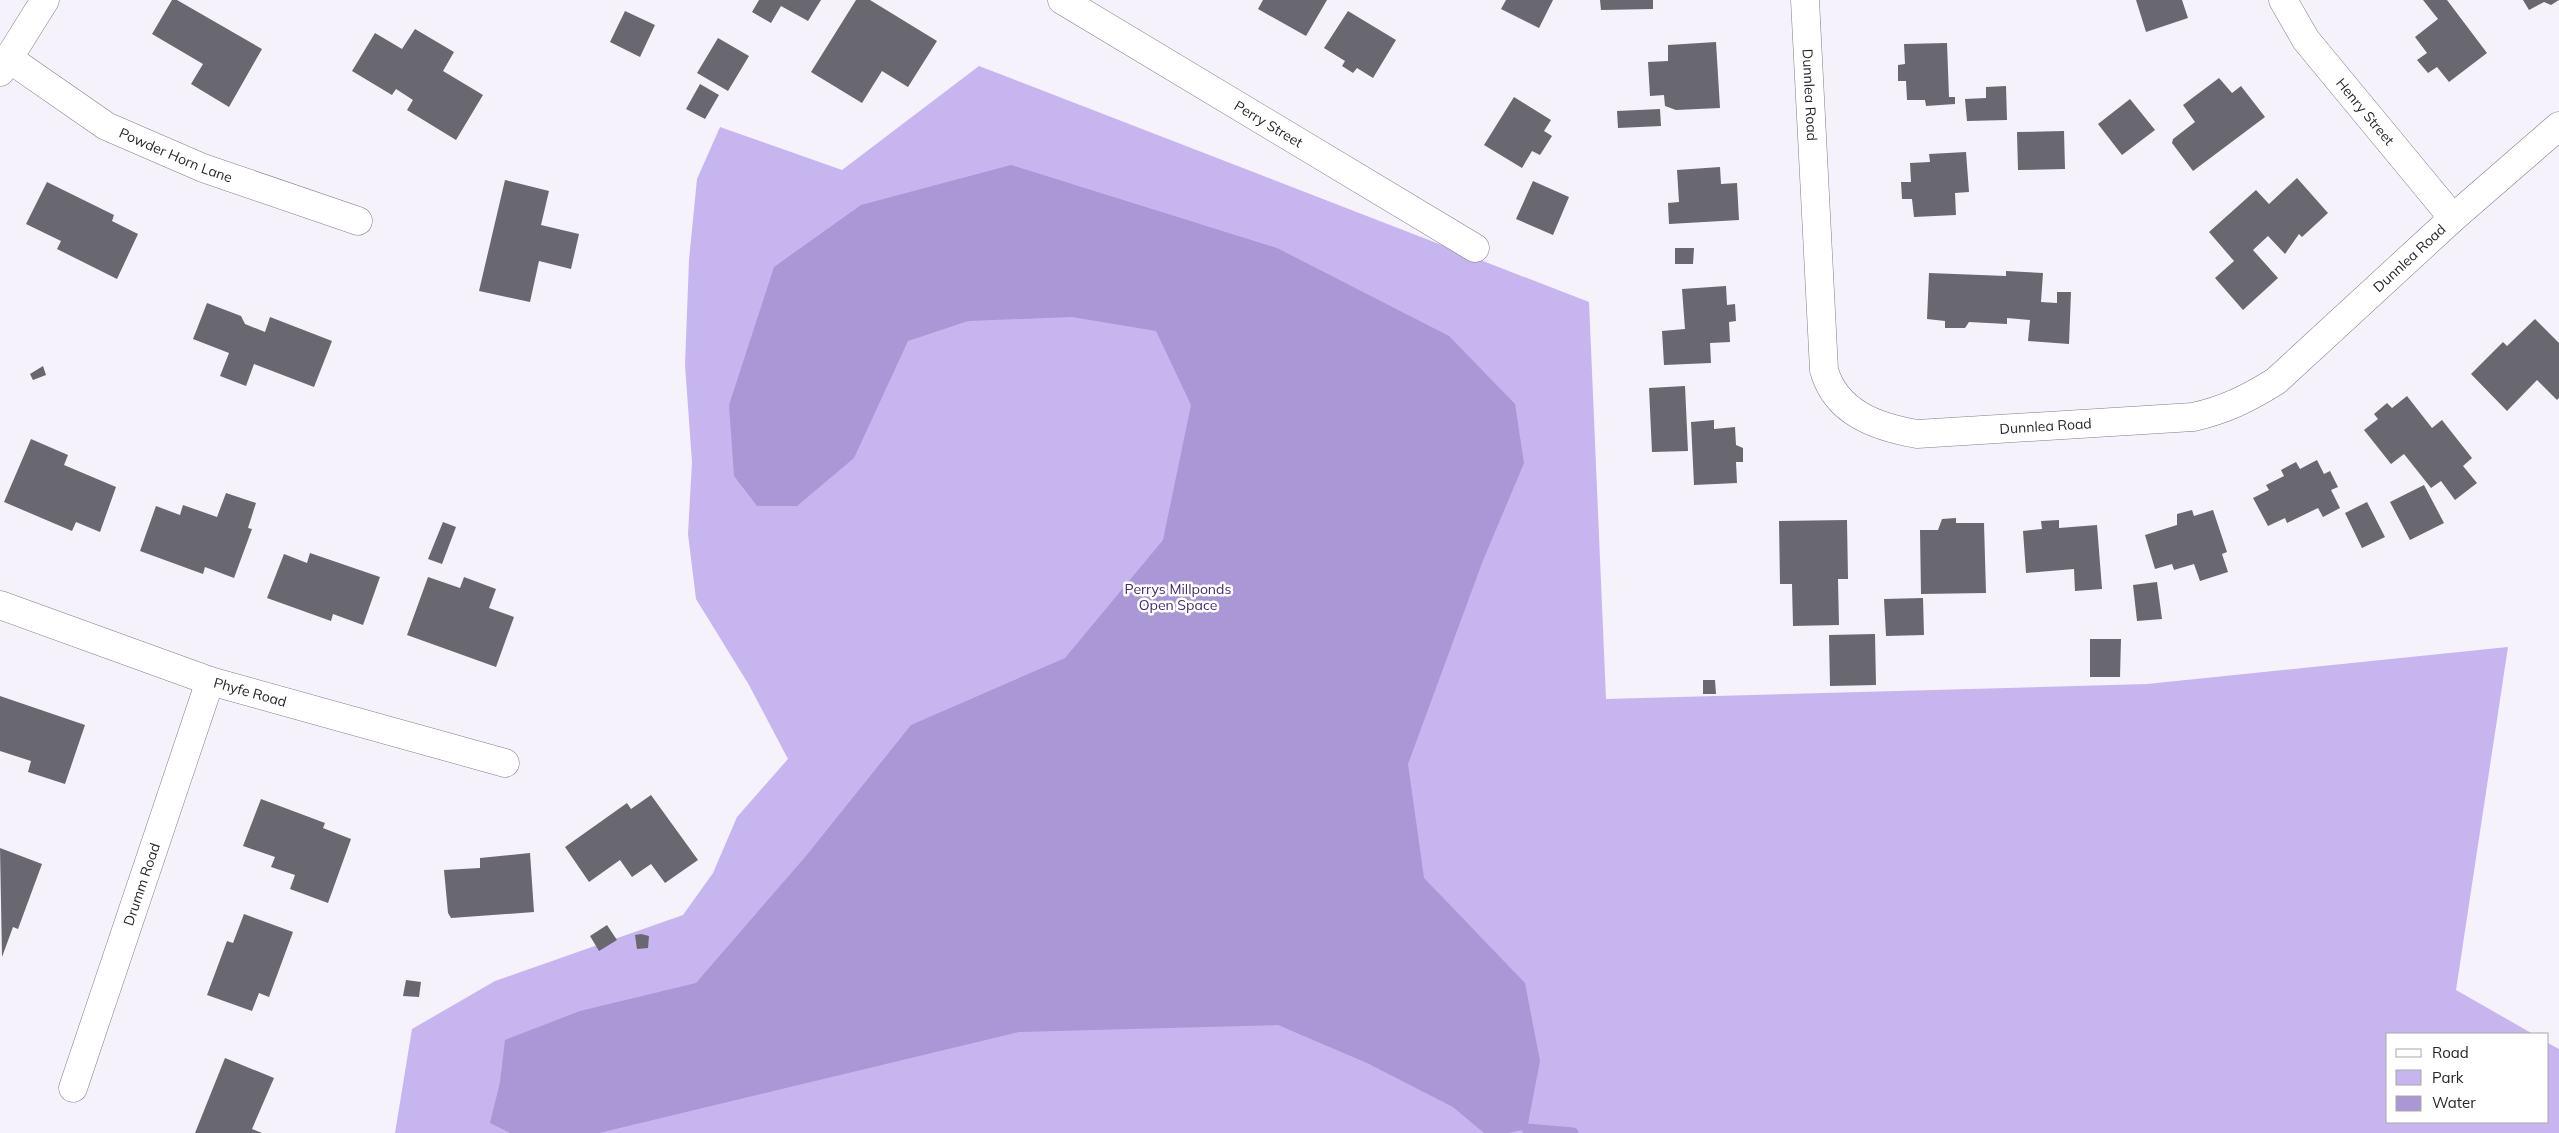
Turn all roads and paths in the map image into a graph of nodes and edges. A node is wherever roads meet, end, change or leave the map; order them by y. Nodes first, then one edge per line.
1 (45, 0) edge
2 (1062, 0) edge
3 (1805, 0) edge
4 (2284, 0) edge
5 (4, 65) edge
6 (2559, 126) edge
7 (2453, 218) junction
8 (358, 220) dead end
9 (1475, 248) dead end
10 (0, 605) edge
11 (210, 681) junction
12 (505, 763) dead end
13 (73, 1088) dead end

1 - 5 street
2 - 9 street, Perry Street
3 - 7 street, Dunnlea Road
4 - 7 street, Henry Street
5 - 8 street, Powder Horn Lane
6 - 7 street, Dunnlea Road
10 - 11 street, Phyfe Road
11 - 12 street, Phyfe Road
11 - 13 street, Drumm Road

